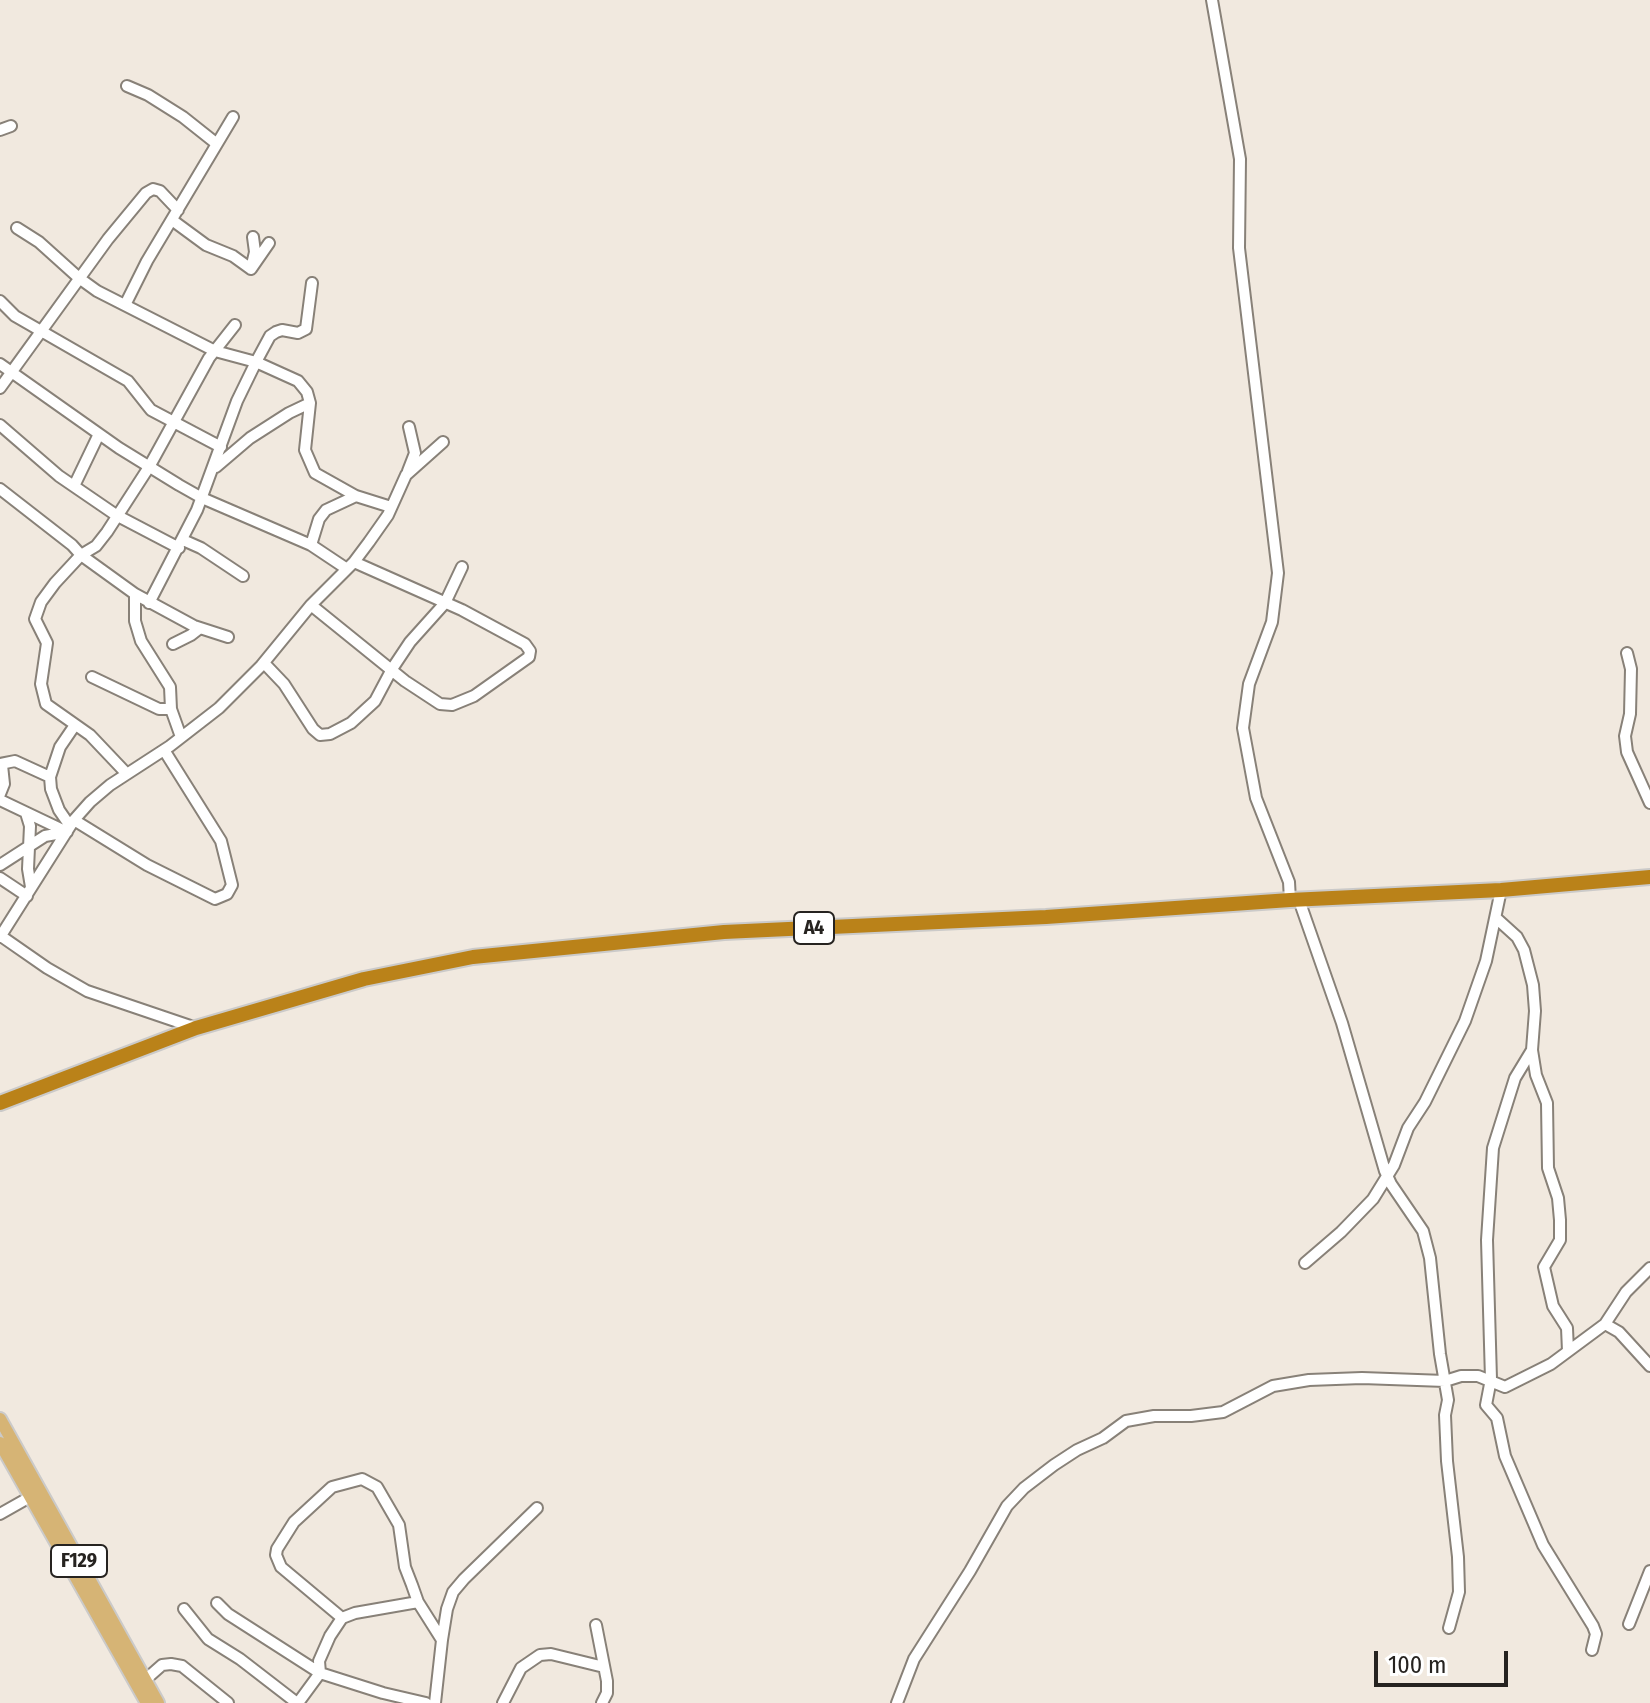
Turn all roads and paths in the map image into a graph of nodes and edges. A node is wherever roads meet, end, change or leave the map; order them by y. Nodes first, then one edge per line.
1 (1212, 0) edge
2 (127, 86) dead end
3 (233, 117) dead end
4 (217, 144) junction
5 (178, 210) junction
6 (172, 220) junction
7 (17, 228) dead end
8 (253, 237) dead end
9 (269, 243) dead end
10 (251, 269) junction
11 (79, 278) junction
12 (312, 283) dead end
13 (0, 301) edge
14 (125, 305) junction
15 (235, 325) dead end
16 (42, 332) junction
17 (215, 351) junction
18 (256, 362) junction
19 (0, 364) edge
20 (10, 372) junction
21 (0, 388) edge
22 (310, 403) junction
23 (173, 423) junction
24 (0, 425) edge
25 (409, 427) dead end
26 (99, 434) junction
27 (443, 442) dead end
28 (221, 447) junction
29 (149, 467) junction
30 (215, 468) junction
31 (406, 475) junction
32 (74, 486) junction
33 (0, 489) edge
34 (356, 496) junction
35 (202, 498) junction
36 (391, 507) junction
37 (116, 515) junction
38 (181, 544) junction
39 (311, 545) junction
40 (81, 555) junction
41 (350, 565) junction
42 (462, 567) dead end
43 (243, 576) dead end
44 (135, 594) junction
45 (149, 603) junction
46 (445, 603) junction
47 (311, 605) junction
48 (200, 628) junction
49 (228, 637) dead end
50 (173, 644) dead end
51 (1627, 653) dead end
52 (264, 663) junction
53 (392, 669) junction
54 (92, 677) dead end
55 (171, 709) junction
56 (75, 725) junction
57 (181, 737) junction
58 (164, 750) junction
59 (1, 765) edge
60 (127, 774) junction
61 (50, 777) junction
62 (0, 797) edge
63 (1650, 803) edge
64 (26, 813) junction
65 (70, 826) junction
66 (30, 846) junction
67 (0, 865) edge
68 (1650, 877) edge
69 (0, 878) edge
70 (1501, 890) junction
71 (29, 891) junction
72 (1295, 900) junction
73 (1496, 918) junction
74 (0, 936) edge
75 (196, 1028) junction
76 (1532, 1050) junction
77 (0, 1103) edge
78 (1387, 1175) junction
79 (1305, 1263) dead end
80 (1650, 1268) edge
81 (1605, 1324) junction
82 (1568, 1351) junction
83 (1650, 1366) edge
84 (1491, 1379) junction
85 (1445, 1381) junction
86 (0, 1419) edge
87 (0, 1443) edge
88 (30, 1497) junction
89 (537, 1508) dead end
90 (0, 1514) edge
91 (1650, 1571) edge
92 (418, 1602) junction
93 (217, 1603) dead end
94 (184, 1609) dead end
95 (342, 1618) junction
96 (1629, 1624) dead end
97 (596, 1625) dead end
98 (1449, 1628) dead end
99 (442, 1640) junction
100 (1592, 1650) dead end
101 (604, 1667) junction
102 (320, 1673) junction
103 (145, 1680) junction
104 (381, 1698) edge
105 (147, 1703) edge
106 (158, 1703) edge
107 (228, 1703) edge
108 (298, 1703) edge
109 (426, 1703) edge
110 (435, 1703) edge
111 (503, 1703) edge
112 (602, 1703) edge
113 (897, 1703) edge

1 - 72 street
2 - 4 street
3 - 4 street
4 - 5 street
5 - 6 street
5 - 11 street
6 - 10 street
6 - 14 street
7 - 11 street
8 - 10 street
9 - 10 street
11 - 14 street
11 - 16 street
12 - 18 street
13 - 16 street
14 - 17 street
15 - 17 street
16 - 20 street
16 - 23 street
17 - 18 street
17 - 23 street
18 - 22 street
18 - 28 street
19 - 20 street
20 - 21 street
20 - 26 street
22 - 30 street
22 - 34 street
23 - 28 street
23 - 29 street
24 - 32 street
25 - 31 street
26 - 29 street
26 - 32 street
27 - 31 street
28 - 30 street
29 - 35 street
29 - 37 street
30 - 35 street
31 - 36 street
32 - 37 street
33 - 40 street
34 - 36 street
34 - 39 street
35 - 38 street
35 - 39 street
36 - 41 street
37 - 38 street
37 - 40 street
38 - 43 street
38 - 45 street
39 - 41 street
40 - 44 street
40 - 56 street
41 - 46 street
41 - 47 street
42 - 46 street
44 - 45 street
44 - 55 street
45 - 48 street
46 - 53 street
46 - 53 street
47 - 52 street
47 - 53 street
48 - 49 street
48 - 50 street
51 - 63 street
52 - 53 street
52 - 57 street
54 - 55 street
55 - 57 street
56 - 60 street
56 - 61 street
57 - 58 street
58 - 60 street
58 - 65 street
59 - 61 street
59 - 62 street
60 - 65 street
61 - 65 street
62 - 64 street
64 - 65 street
64 - 66 street
65 - 66 street
65 - 71 street
66 - 67 street
66 - 71 street
68 - 70 highway, A4
69 - 71 street
70 - 72 highway, A4
70 - 73 street
71 - 74 street
72 - 75 highway, A4
72 - 78 street
73 - 76 street
73 - 78 street
74 - 75 street
75 - 77 highway, A4
76 - 82 street
76 - 84 street
78 - 79 street
78 - 85 street
80 - 81 street
81 - 82 street
81 - 83 street
82 - 84 street
84 - 85 street
84 - 100 street
85 - 98 street
85 - 113 street
86 - 103 main road, F129
87 - 88 main road, F129
88 - 90 street
88 - 105 main road, F129
89 - 99 street
91 - 96 street
92 - 95 street
92 - 95 street
92 - 99 street
93 - 102 street
94 - 108 street
95 - 102 street
97 - 101 street
99 - 110 street
101 - 111 street
101 - 112 street
102 - 104 street
102 - 108 street
103 - 106 main road, F129
103 - 107 street
104 - 109 street

